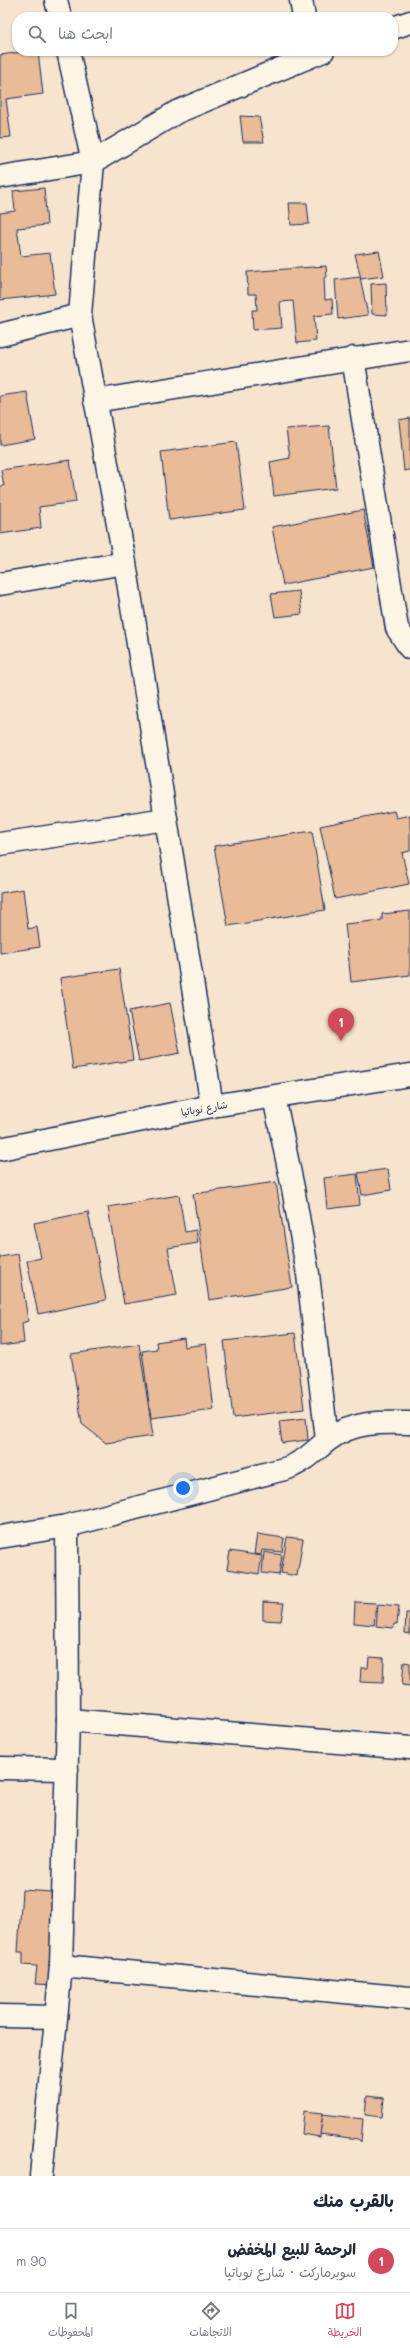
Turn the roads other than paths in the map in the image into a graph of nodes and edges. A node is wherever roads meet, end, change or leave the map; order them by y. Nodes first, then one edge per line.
1 (56, 0) edge
2 (301, 0) edge
3 (59, 12) edge
4 (303, 12) edge
5 (410, 22) edge
6 (398, 26) edge
7 (69, 56) edge
8 (305, 56) edge
9 (93, 162) junction
10 (0, 177) edge
11 (80, 315) junction
12 (0, 335) edge
13 (410, 350) edge
14 (353, 358) junction
15 (95, 401) junction
16 (125, 563) junction
17 (0, 584) edge
18 (410, 648) edge
19 (166, 819) junction
20 (0, 844) edge
21 (410, 1075) edge
22 (274, 1097) junction
23 (212, 1106) junction
24 (0, 1148) edge
25 (410, 1423) edge
26 (328, 1440) junction
27 (67, 1526) junction
28 (0, 1537) edge
29 (68, 1720) junction
30 (410, 1748) edge
31 (0, 1768) edge
32 (67, 1769) junction
33 (61, 1966) junction
34 (410, 1998) edge
35 (0, 2016) edge
36 (56, 2017) junction
37 (42, 2176) edge

1 - 3 street
2 - 4 street
5 - 6 street
7 - 9 street
8 - 9 street
9 - 10 street
9 - 11 street
11 - 12 street
11 - 15 street
13 - 14 street
14 - 15 street
14 - 18 street
15 - 16 street
16 - 17 street
16 - 19 street
19 - 20 street
19 - 23 street
21 - 22 street, شارع نوباتيا
22 - 23 street, شارع نوباتيا
22 - 26 street
23 - 24 street, شارع نوباتيا
25 - 26 street
26 - 27 street
27 - 28 street
27 - 29 street
29 - 30 street
29 - 32 street
31 - 32 street
32 - 33 street
33 - 34 street
33 - 36 street
35 - 36 street
36 - 37 street

